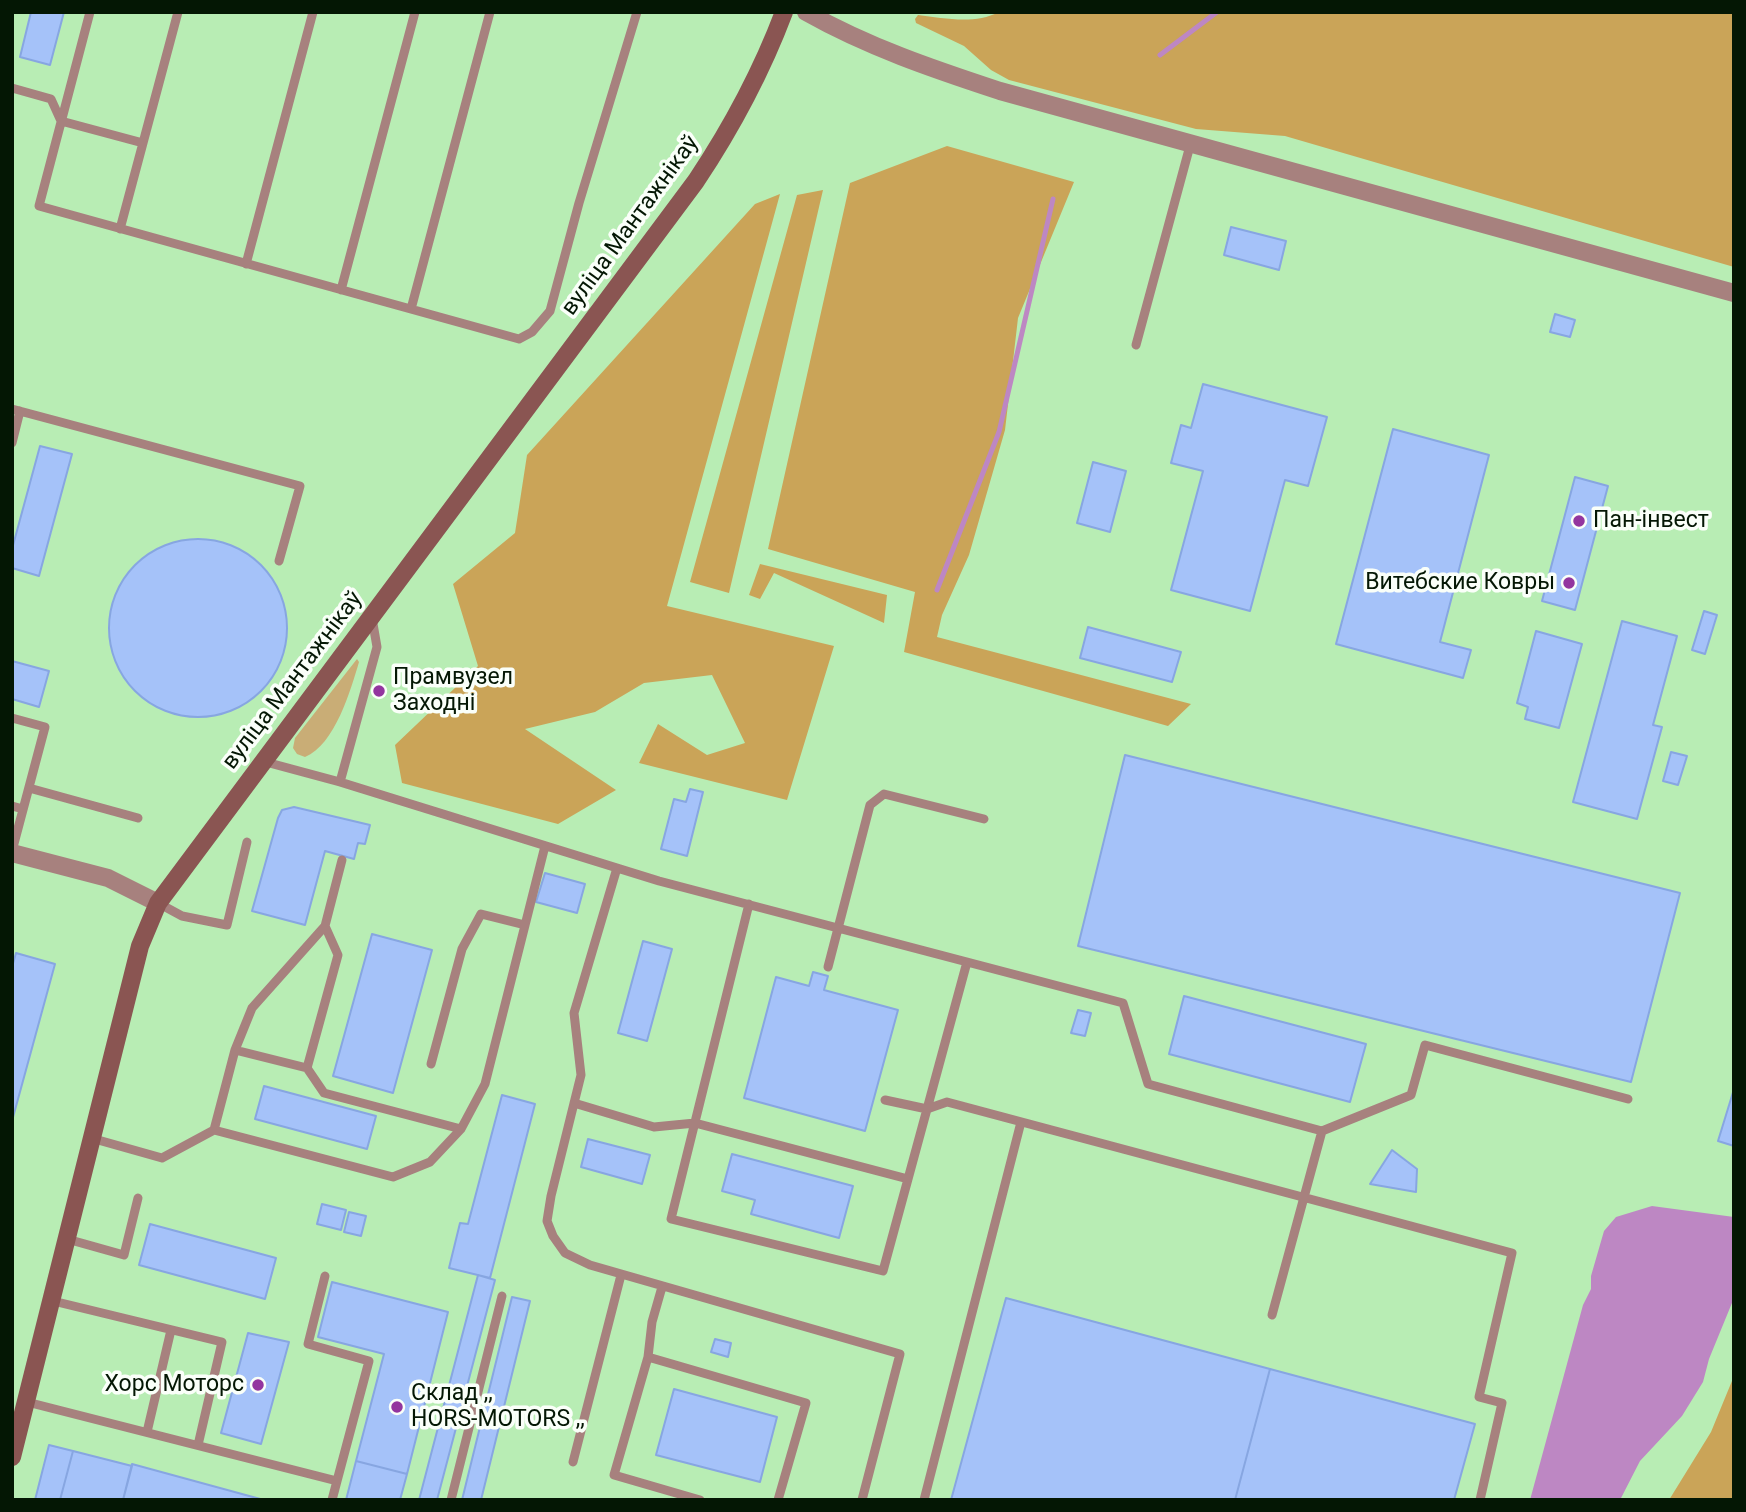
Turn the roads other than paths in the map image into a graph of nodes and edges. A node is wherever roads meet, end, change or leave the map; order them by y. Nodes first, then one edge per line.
1 (90, 12) edge
2 (178, 12) edge
3 (313, 12) edge
4 (415, 12) edge
5 (490, 12) edge
6 (637, 12) edge
7 (784, 12) edge
8 (806, 12) edge
9 (12, 88) edge
10 (61, 121) junction
11 (1191, 142) junction
12 (143, 143) junction
13 (120, 229) junction
14 (246, 264) junction
15 (341, 290) junction
16 (1734, 293) edge
17 (411, 309) junction
18 (1136, 345) dead end
19 (16, 410) edge
20 (12, 443) edge
21 (279, 561) dead end
22 (372, 618) junction
23 (12, 718) edge
24 (262, 761) junction
25 (340, 782) junction
26 (29, 788) junction
27 (12, 806) edge
28 (23, 809) junction
29 (138, 817) dead end
30 (984, 819) dead end
31 (247, 842) dead end
32 (545, 846) junction
33 (12, 852) edge
34 (342, 860) dead end
35 (617, 868) junction
36 (159, 902) junction
37 (749, 904) junction
38 (525, 925) junction
39 (325, 926) junction
40 (837, 928) junction
41 (967, 962) junction
42 (828, 967) dead end
43 (235, 1050) junction
44 (431, 1064) dead end
45 (307, 1068) junction
46 (886, 1100) dead end
47 (1628, 1100) dead end
48 (574, 1103) junction
49 (927, 1109) junction
50 (1021, 1122) junction
51 (695, 1123) junction
52 (461, 1129) junction
53 (214, 1130) junction
54 (1322, 1131) junction
55 (91, 1138) junction
56 (908, 1179) junction
57 (138, 1198) dead end
58 (1304, 1198) junction
59 (67, 1239) junction
60 (621, 1275) junction
61 (325, 1276) dead end
62 (662, 1287) junction
63 (502, 1296) dead end
64 (53, 1301) junction
65 (1272, 1315) dead end
66 (171, 1330) junction
67 (648, 1357) junction
68 (27, 1402) junction
69 (147, 1432) junction
70 (198, 1446) junction
71 (12, 1457) edge
72 (573, 1462) dead end
73 (337, 1481) junction
74 (332, 1500) edge
75 (452, 1500) edge
76 (700, 1500) edge
77 (778, 1500) edge
78 (862, 1500) edge
79 (924, 1500) edge
80 (1480, 1500) edge

1 - 10 lane
2 - 12 lane
3 - 14 lane
4 - 15 lane
5 - 17 lane
6 - 17 lane
7 - 22 street, вуліца Мантажнікаў
8 - 11 street
9 - 10 lane
10 - 12 lane
10 - 13 lane
11 - 16 street
11 - 18 lane
12 - 13 lane
13 - 14 lane
14 - 15 lane
15 - 17 lane
19 - 20 lane
19 - 21 lane
22 - 24 street, вуліца Мантажнікаў
22 - 25 lane
23 - 26 lane
24 - 25 lane
24 - 36 street, вуліца Мантажнікаў
25 - 32 lane
26 - 28 lane
26 - 29 lane
27 - 28 lane
28 - 33 lane
30 - 40 lane
31 - 36 lane
32 - 35 lane
32 - 38 lane
33 - 36 street
34 - 39 lane
35 - 37 lane
35 - 48 lane
36 - 55 street, вуліца Мантажнікаў
37 - 40 lane
37 - 51 lane
38 - 44 lane
38 - 52 lane
39 - 43 lane
39 - 45 lane
40 - 41 lane
40 - 42 lane
41 - 49 lane
41 - 54 lane
43 - 45 lane
43 - 53 lane
45 - 52 lane
46 - 49 lane
47 - 54 lane
48 - 51 lane
48 - 60 lane
49 - 50 lane
49 - 56 lane
50 - 58 lane
50 - 79 lane
51 - 56 lane
51 - 56 lane
52 - 53 lane
53 - 55 lane
54 - 58 lane
55 - 59 street, вуліца Мантажнікаў
57 - 59 lane
58 - 65 lane
58 - 80 lane
59 - 64 street, вуліца Мантажнікаў
60 - 62 lane
60 - 72 lane
61 - 73 lane
62 - 67 lane
62 - 78 lane
63 - 75 lane
64 - 66 lane
64 - 68 street, вуліца Мантажнікаў
66 - 69 lane
66 - 70 lane
67 - 76 lane
67 - 77 lane
68 - 69 lane
68 - 71 street, вуліца Мантажнікаў
69 - 70 lane
70 - 73 lane
73 - 74 lane

